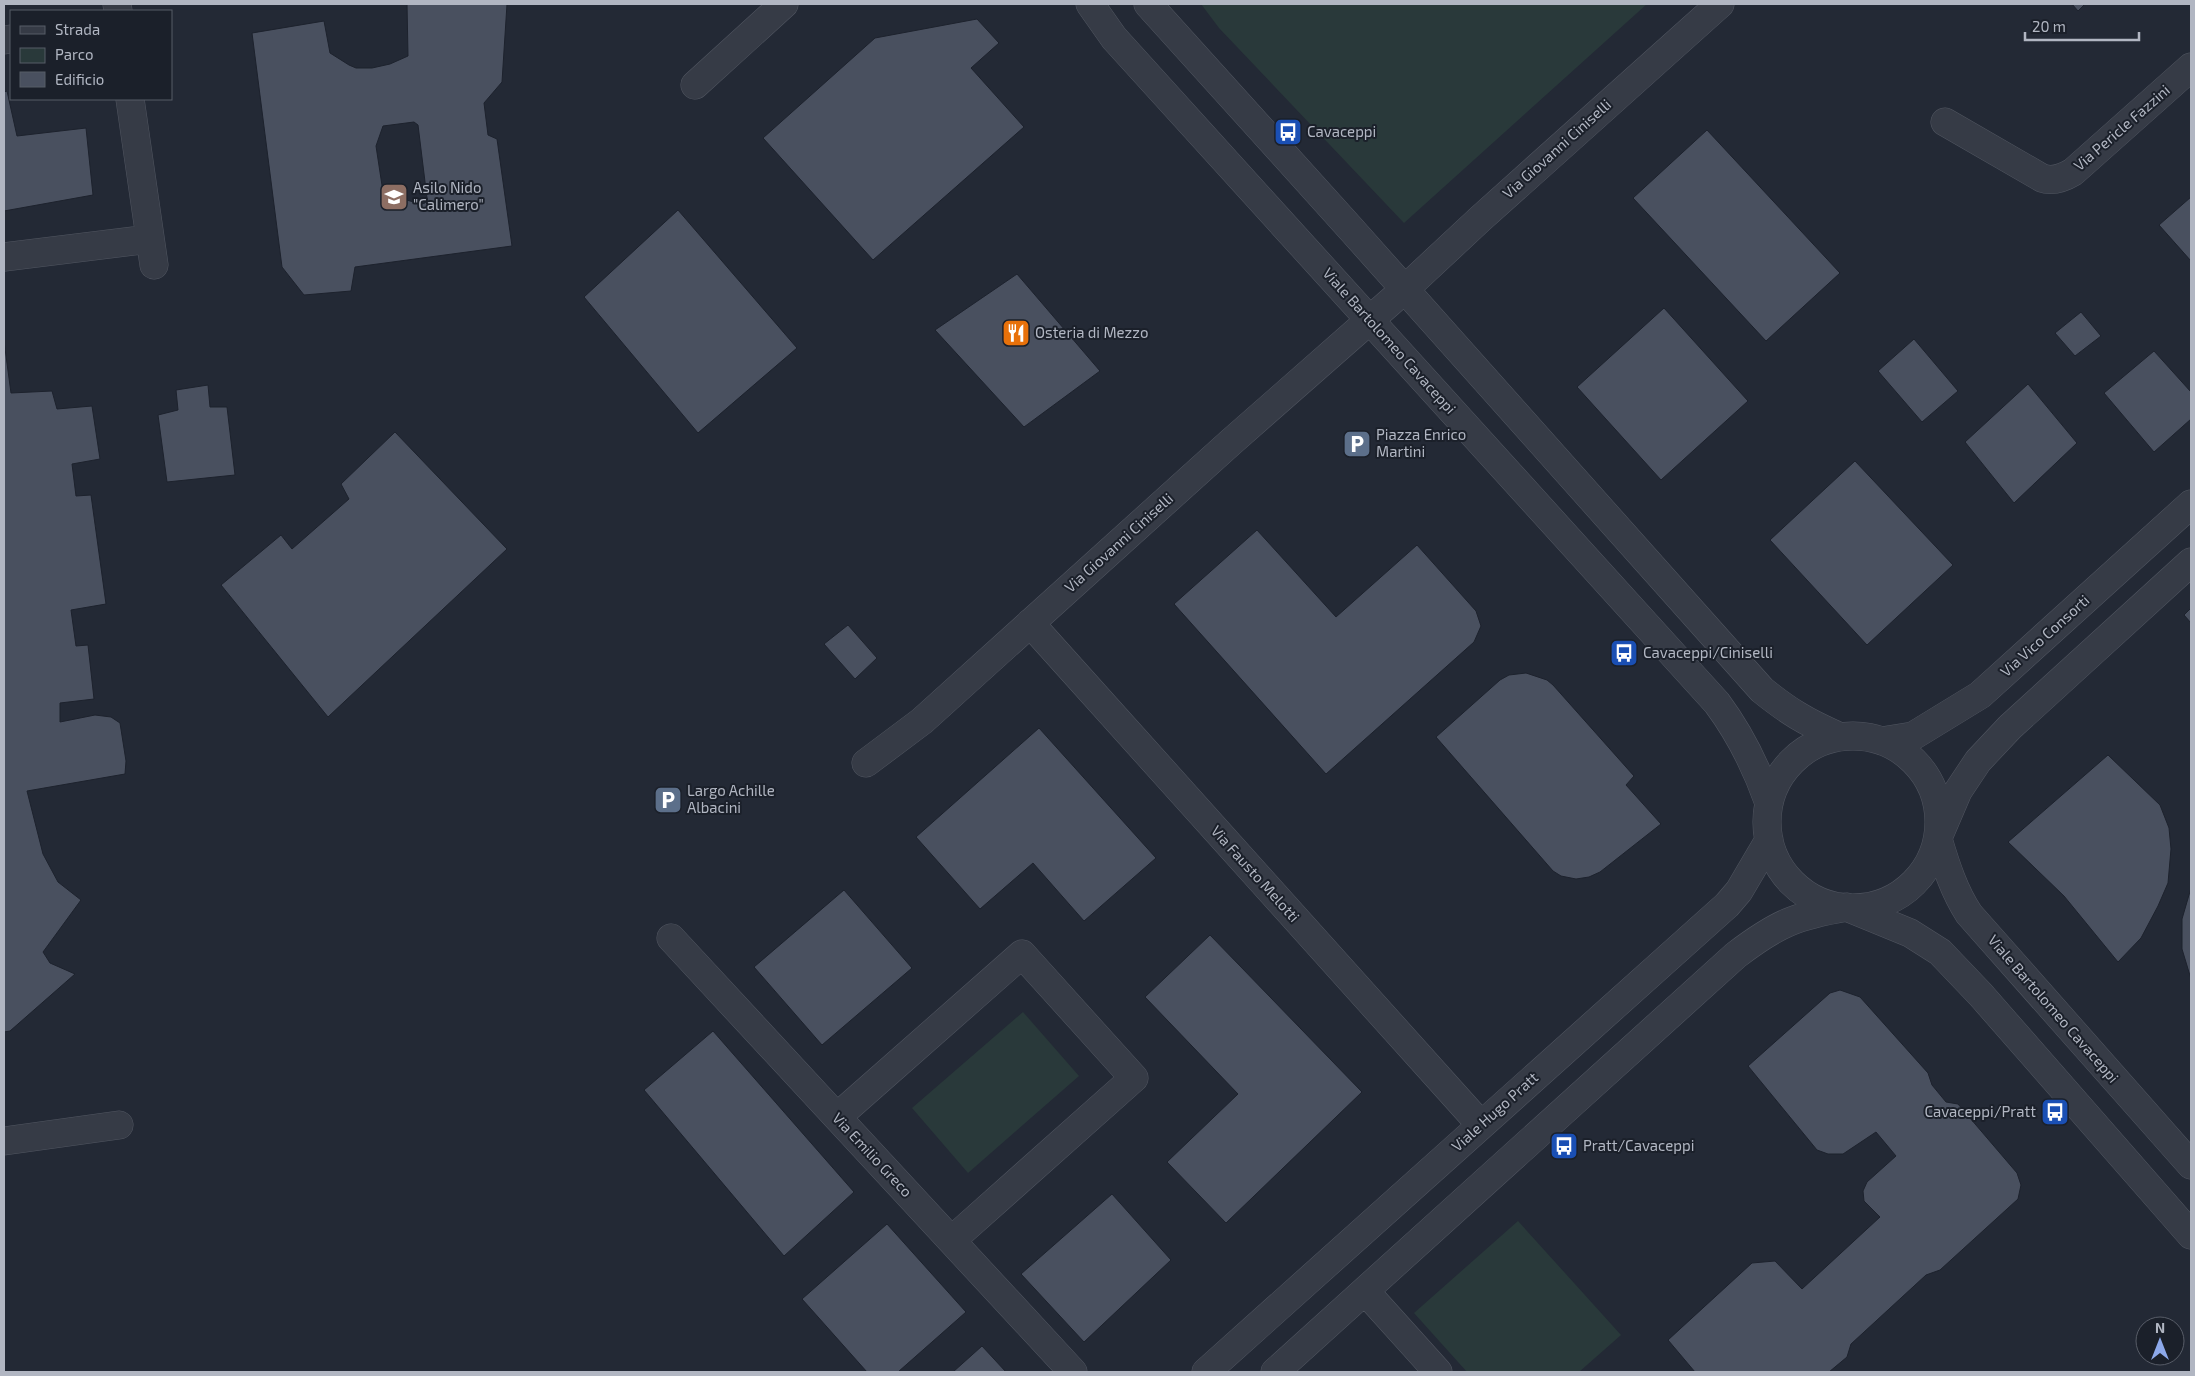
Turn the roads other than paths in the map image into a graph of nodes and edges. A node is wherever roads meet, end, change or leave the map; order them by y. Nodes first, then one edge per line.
1 (783, 4) edge
2 (1090, 4) edge
3 (1148, 4) edge
4 (1715, 8) edge
5 (2191, 67) edge
6 (695, 85) dead end
7 (130, 100) edge
8 (1945, 122) dead end
9 (4, 257) edge
10 (1405, 290) junction
11 (1370, 320) junction
12 (2191, 504) edge
13 (2191, 562) edge
14 (1030, 623) junction
15 (1836, 735) junction
16 (1882, 741) junction
17 (866, 763) dead end
18 (1768, 803) junction
19 (1938, 839) junction
20 (1768, 840) junction
21 (1847, 907) junction
22 (671, 938) dead end
23 (837, 1117) junction
24 (119, 1125) dead end
25 (1481, 1125) junction
26 (4, 1141) edge
27 (2191, 1165) edge
28 (2191, 1235) edge
29 (952, 1240) junction
30 (1365, 1291) junction
31 (1073, 1372) edge
32 (1206, 1372) edge
33 (1274, 1372) edge
34 (1438, 1372) edge

1 - 6 street
2 - 11 street, Viale Bartolomeo Cavaceppi
3 - 10 street
4 - 10 street, Via Giovanni Ciniselli
5 - 8 street, Via Pericle Fazzini
7 - 9 street
10 - 11 street
10 - 15 street
11 - 14 street, Via Giovanni Ciniselli
11 - 18 street, Viale Bartolomeo Cavaceppi
12 - 16 street, Via Vico Consorti
13 - 19 street
14 - 17 street, Via Giovanni Ciniselli
14 - 25 street, Via Fausto Melotti
15 - 16 street
15 - 18 street
16 - 19 street
18 - 20 street
19 - 21 street
19 - 27 street, Viale Bartolomeo Cavaceppi
20 - 21 street
20 - 25 street, Viale Hugo Pratt
21 - 28 street
21 - 30 street
22 - 23 street, Via Emilio Greco
23 - 29 street, Via Emilio Greco
23 - 29 street
24 - 26 street
25 - 32 street, Viale Hugo Pratt
29 - 31 street, Via Emilio Greco
30 - 33 street
30 - 34 street

